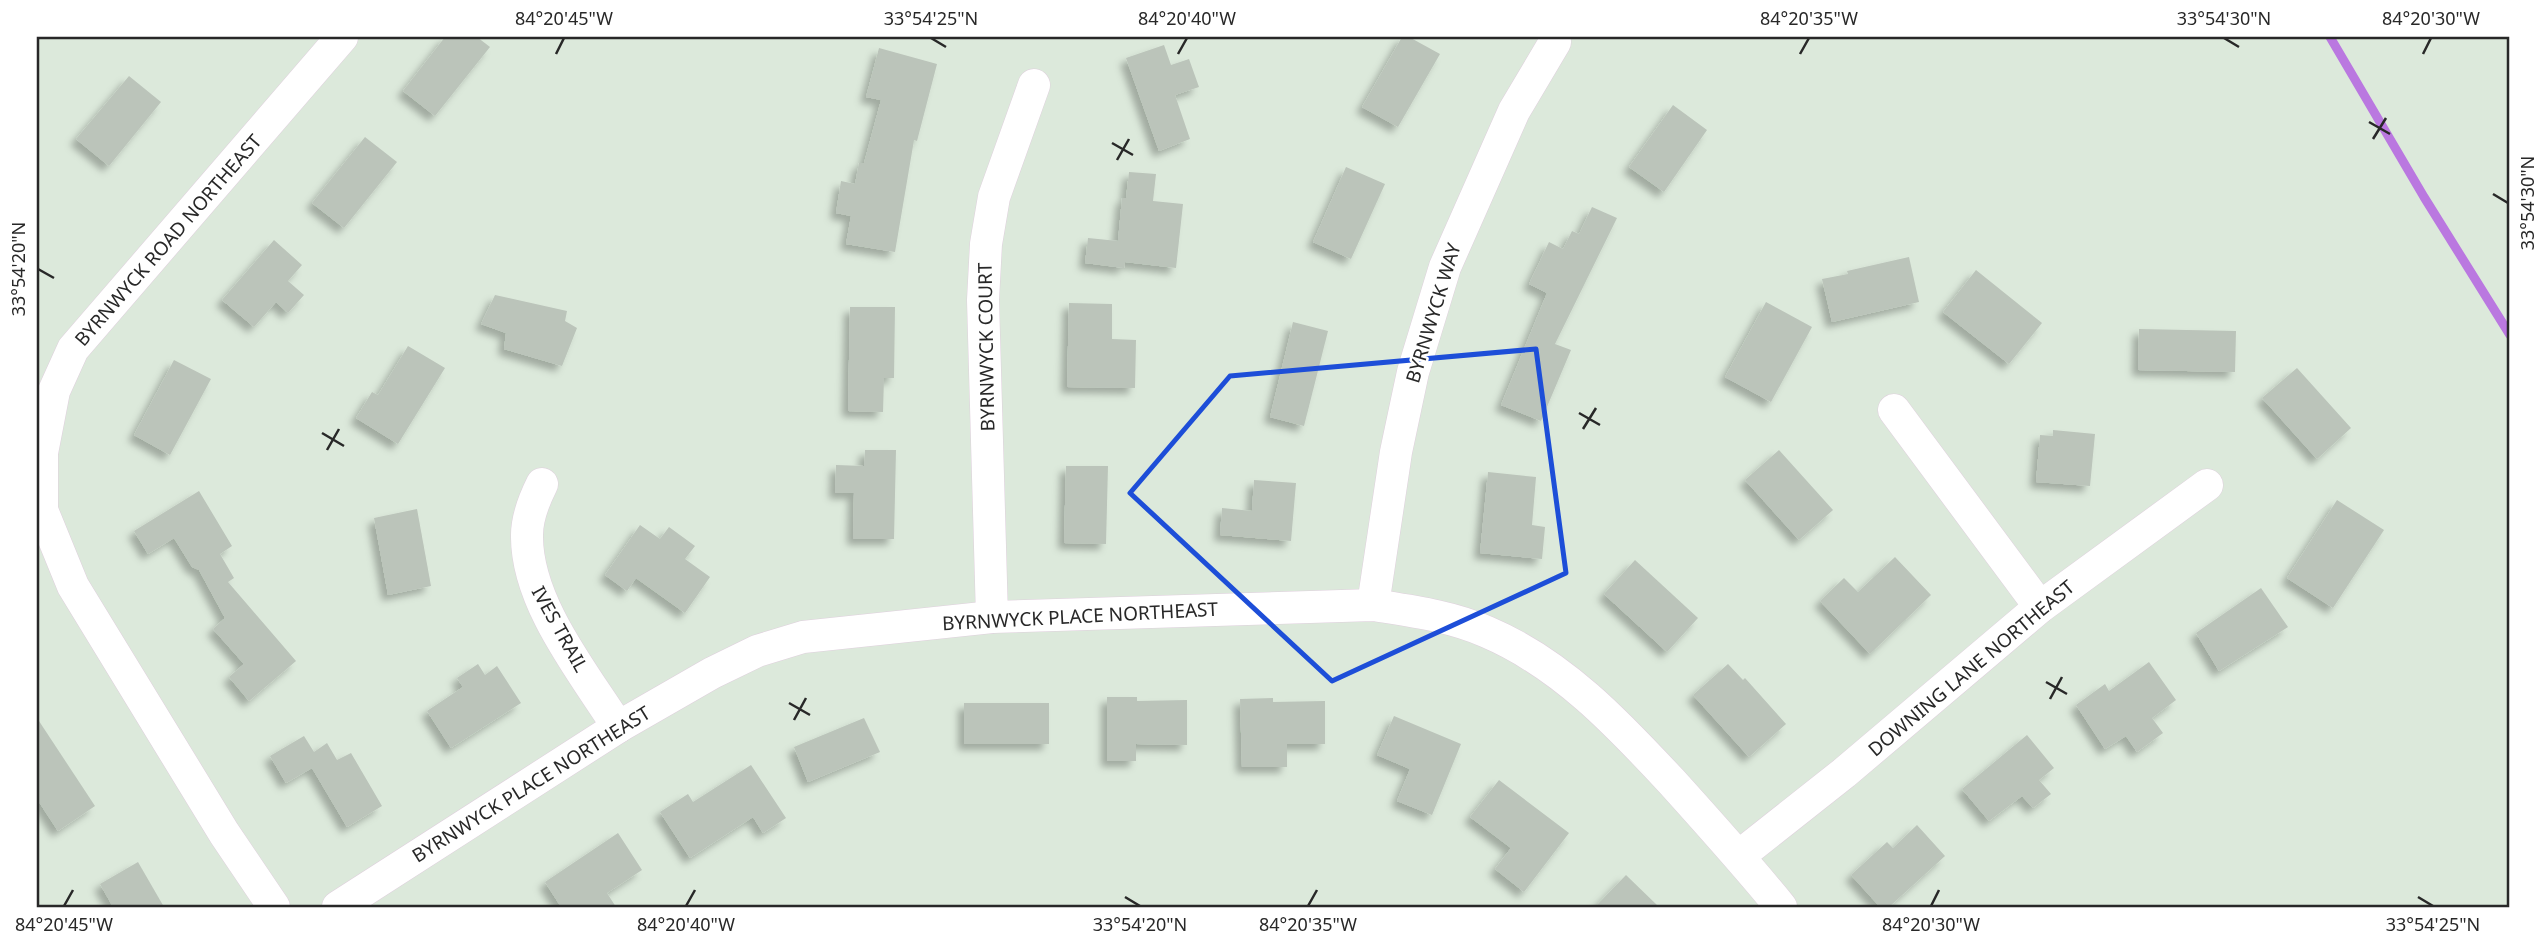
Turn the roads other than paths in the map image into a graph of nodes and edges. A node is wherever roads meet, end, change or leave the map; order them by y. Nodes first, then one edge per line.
1 (342, 37) edge
2 (1555, 42) dead end
3 (1034, 85) dead end
4 (1894, 410) dead end
5 (542, 484) dead end
6 (2207, 485) dead end
7 (1373, 605) junction
8 (2040, 607) junction
9 (992, 617) junction
10 (618, 727) junction
11 (1739, 856) junction
12 (274, 907) edge
13 (338, 907) edge
14 (1781, 907) edge

1 - 12 street, BYRNWYCK ROAD NORTHEAST
2 - 7 street, BYRNWYCK WAY
3 - 9 street, BYRNWYCK COURT
4 - 8 street
5 - 10 street, IVES TRAIL
6 - 8 street, DOWNING LANE NORTHEAST
7 - 9 street, BYRNWYCK PLACE NORTHEAST
7 - 11 street, BYRNWYCK PLACE NORTHEAST
8 - 11 street, DOWNING LANE NORTHEAST
9 - 10 street, BYRNWYCK PLACE NORTHEAST
10 - 13 street, BYRNWYCK PLACE NORTHEAST
11 - 14 street, BYRNWYCK PLACE NORTHEAST

